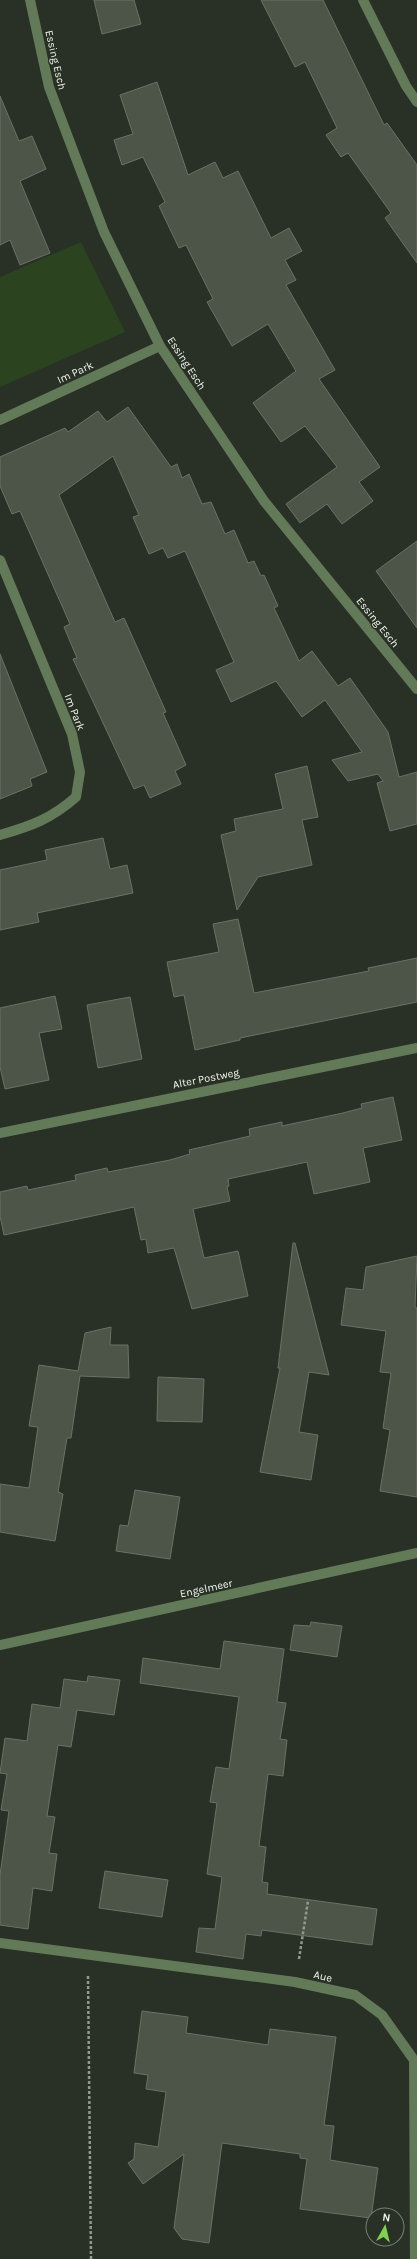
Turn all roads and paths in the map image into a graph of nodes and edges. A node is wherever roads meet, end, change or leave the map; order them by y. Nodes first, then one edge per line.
1 (30, 0) edge
2 (363, 0) edge
3 (417, 102) edge
4 (160, 346) junction
5 (0, 420) edge
6 (0, 560) edge
7 (417, 689) edge
8 (0, 835) edge
9 (417, 1048) edge
10 (0, 1133) edge
11 (417, 1553) edge
12 (0, 1645) edge
13 (308, 1900) dead end
14 (0, 1943) edge
15 (88, 1956) junction
16 (295, 1982) junction
17 (91, 2259) edge
18 (415, 2259) edge

1 - 4 street, Essing Esch
2 - 3 street
4 - 5 street, Im Park
4 - 7 street, Essing Esch
6 - 8 street, Im Park
9 - 10 street, Alter Postweg
11 - 12 street, Engelmeer
13 - 16 path
14 - 15 street, Aue
15 - 16 street, Aue
15 - 17 path
16 - 18 street, Aue

